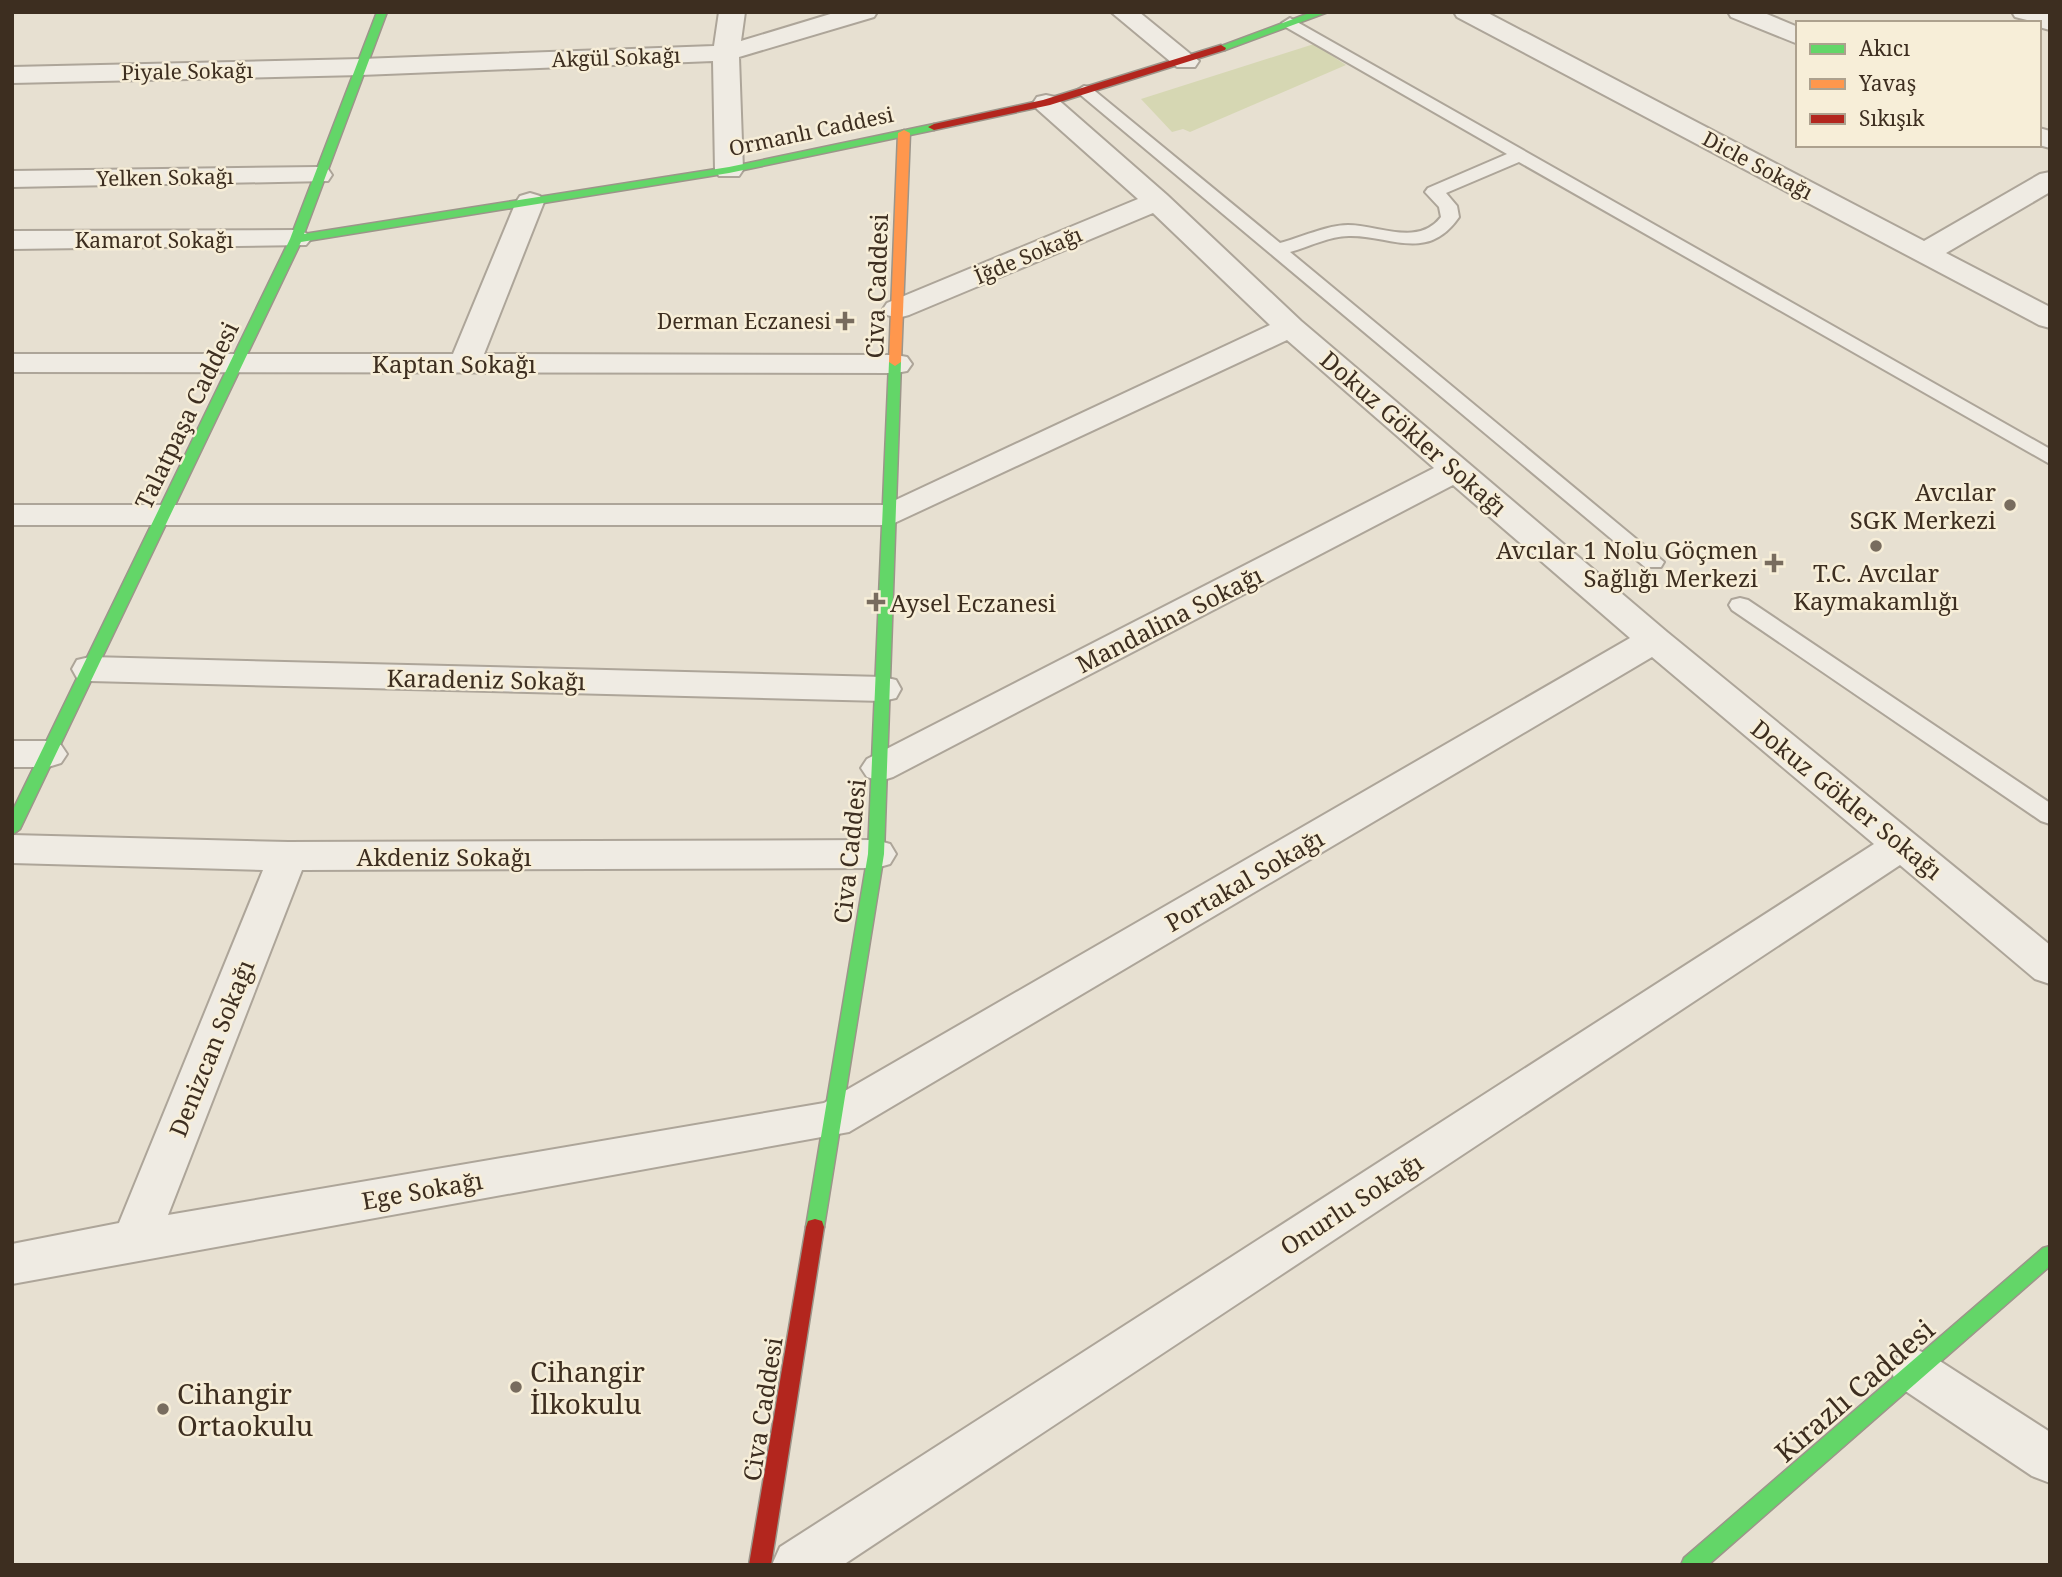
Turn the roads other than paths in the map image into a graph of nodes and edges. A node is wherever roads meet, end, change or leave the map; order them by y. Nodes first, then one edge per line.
1 (382, 12) edge
2 (732, 12) edge
3 (865, 12) edge
4 (1123, 12) edge
5 (1323, 12) edge
6 (1466, 12) edge
7 (1740, 12) edge
8 (2024, 12) edge
9 (2050, 22) edge
10 (1290, 23) junction
11 (1796, 35) edge
12 (726, 53) junction
13 (1186, 61) junction
14 (361, 67) junction
15 (12, 75) edge
16 (1084, 91) junction
17 (1046, 103) junction
18 (904, 133) junction
19 (1520, 155) junction
20 (729, 170) junction
21 (318, 175) junction
22 (12, 179) edge
23 (2050, 180) edge
24 (1157, 201) junction
25 (530, 202) junction
26 (296, 239) junction
27 (12, 240) edge
28 (1277, 250) junction
29 (1925, 253) junction
30 (898, 309) junction
31 (2050, 319) edge
32 (1290, 327) junction
33 (237, 362) junction
34 (12, 363) edge
35 (466, 363) junction
36 (895, 364) junction
37 (2050, 458) edge
38 (1458, 469) junction
39 (164, 513) junction
40 (12, 515) edge
41 (890, 515) junction
42 (1653, 562) dead end
43 (1740, 605) dead end
44 (1654, 640) junction
45 (90, 668) junction
46 (883, 689) junction
47 (30, 754) edge
48 (880, 768) junction
49 (2050, 815) edge
50 (12, 829) edge
51 (1903, 844) junction
52 (12, 849) edge
53 (876, 855) junction
54 (288, 856) junction
55 (2050, 968) edge
56 (833, 1119) junction
57 (135, 1240) junction
58 (2050, 1254) edge
59 (12, 1264) edge
60 (1915, 1371) junction
61 (2050, 1460) edge
62 (760, 1565) edge
63 (798, 1565) edge
64 (1692, 1565) edge

1 - 14 main road, Talatpaşa Caddesi
2 - 12 street
3 - 12 street, Akgül Sokağı
4 - 13 street
5 - 10 main road, Ormanlı Caddesi
6 - 29 street, Dicle Sokağı
7 - 11 street
8 - 9 street
10 - 13 main road, Ormanlı Caddesi
10 - 19 lane
12 - 14 street, Akgül Sokağı
12 - 20 street
13 - 16 main road, Ormanlı Caddesi
14 - 15 street, Piyale Sokağı
14 - 21 main road, Talatpaşa Caddesi
16 - 17 main road, Ormanlı Caddesi
16 - 28 lane
17 - 18 main road, Ormanlı Caddesi
17 - 24 street, Dokuz Gökler Sokağı
18 - 20 main road, Ormanlı Caddesi
18 - 30 main road, Civa Caddesi
19 - 28 lane
19 - 37 lane
20 - 25 main road, Ormanlı Caddesi
21 - 22 street, Yelken Sokağı
21 - 26 main road, Talatpaşa Caddesi
23 - 29 street
24 - 30 street, İğde Sokağı
24 - 32 street, Dokuz Gökler Sokağı
25 - 26 main road, Ormanlı Caddesi
25 - 35 street
26 - 27 street, Kamarot Sokağı
26 - 33 main road, Talatpaşa Caddesi
28 - 42 lane
29 - 31 street, Dicle Sokağı
30 - 36 main road, Civa Caddesi
32 - 38 street, Dokuz Gökler Sokağı
32 - 41 street
33 - 34 street, Kaptan Sokağı
33 - 35 street, Kaptan Sokağı
33 - 39 main road, Talatpaşa Caddesi
35 - 36 street, Kaptan Sokağı
36 - 41 main road, Civa Caddesi
38 - 44 street, Dokuz Gökler Sokağı
38 - 48 street, Mandalina Sokağı
39 - 40 street
39 - 41 street
39 - 45 main road, Talatpaşa Caddesi
41 - 46 main road, Civa Caddesi
43 - 49 lane
44 - 51 street, Dokuz Gökler Sokağı
44 - 56 street, Portakal Sokağı
45 - 46 street, Karadeniz Sokağı
45 - 47 main road, Talatpaşa Caddesi
46 - 48 main road, Civa Caddesi
47 - 50 main road, Talatpaşa Caddesi
48 - 53 main road, Civa Caddesi
51 - 55 street, Dokuz Gökler Sokağı
51 - 63 street, Onurlu Sokağı
52 - 54 street, Akdeniz Sokağı
53 - 54 street, Akdeniz Sokağı
53 - 56 main road, Civa Caddesi
54 - 57 street, Denizcan Sokağı
56 - 57 street, Ege Sokağı
56 - 62 main road, Civa Caddesi
57 - 59 street, Ege Sokağı
58 - 60 main road, Kirazlı Caddesi
60 - 61 street
60 - 64 main road, Kirazlı Caddesi

